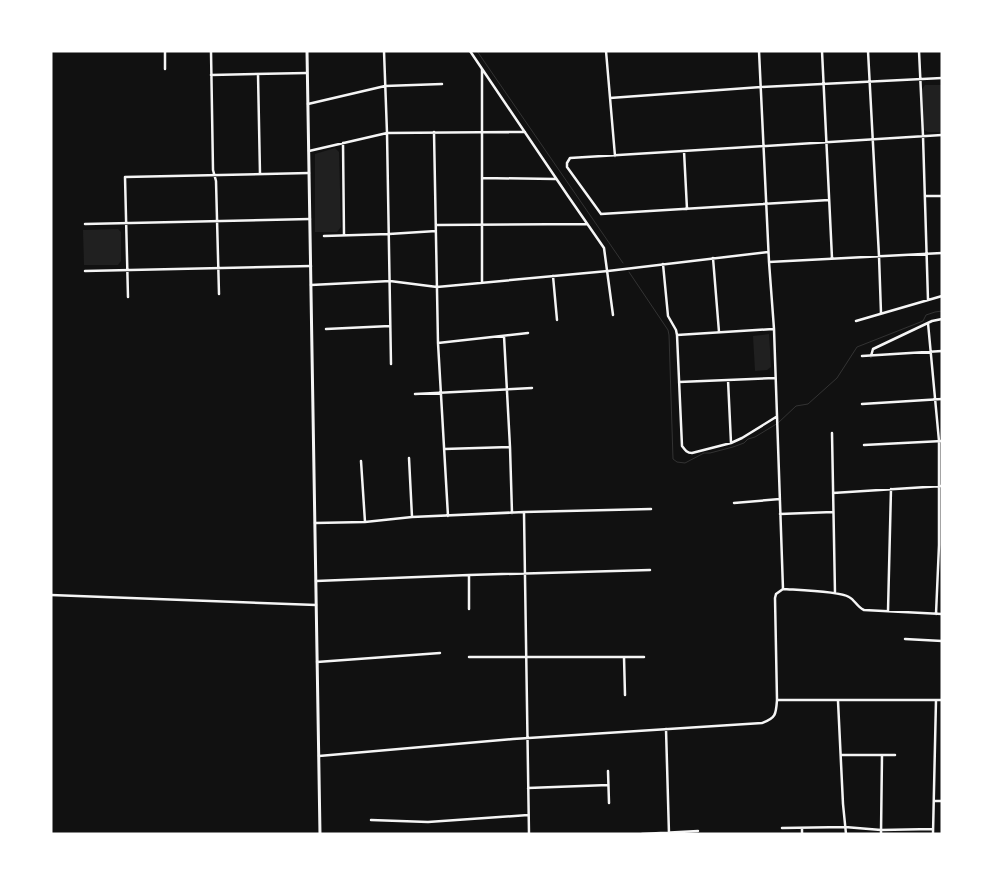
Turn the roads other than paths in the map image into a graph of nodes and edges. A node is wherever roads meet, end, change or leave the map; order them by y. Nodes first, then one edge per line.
1 (165, 51) edge
2 (211, 51) edge
3 (307, 51) edge
4 (384, 51) edge
5 (470, 51) edge
6 (606, 51) edge
7 (759, 51) edge
8 (822, 51) edge
9 (868, 51) edge
10 (919, 51) edge
11 (482, 68) junction
12 (165, 69) dead end
13 (307, 73) junction
14 (258, 74) junction
15 (211, 75) junction
16 (942, 78) edge
17 (920, 79) junction
18 (869, 82) junction
19 (442, 84) dead end
20 (823, 84) junction
21 (385, 86) junction
22 (761, 87) junction
23 (610, 98) junction
24 (308, 104) junction
25 (434, 132) junction
26 (482, 132) junction
27 (525, 132) junction
28 (387, 133) junction
29 (942, 135) edge
30 (923, 136) junction
31 (872, 139) junction
32 (826, 142) junction
33 (343, 143) junction
34 (763, 146) junction
35 (309, 151) junction
36 (684, 151) junction
37 (615, 156) junction
38 (309, 173) junction
39 (260, 174) junction
40 (215, 175) junction
41 (482, 178) junction
42 (556, 179) junction
43 (926, 196) junction
44 (942, 196) edge
45 (829, 200) junction
46 (766, 204) junction
47 (686, 209) junction
48 (310, 219) junction
49 (217, 221) junction
50 (126, 223) junction
51 (85, 224) dead end
52 (588, 224) junction
53 (436, 225) junction
54 (482, 225) junction
55 (436, 231) junction
56 (389, 234) junction
57 (344, 235) junction
58 (324, 236) dead end
59 (768, 252) junction
60 (942, 253) edge
61 (927, 254) junction
62 (879, 256) junction
63 (713, 258) junction
64 (832, 258) junction
65 (769, 262) junction
66 (662, 264) junction
67 (311, 266) junction
68 (218, 268) junction
69 (127, 270) junction
70 (85, 271) dead end
71 (608, 271) junction
72 (553, 276) junction
73 (390, 282) junction
74 (482, 283) junction
75 (311, 285) junction
76 (437, 288) junction
77 (219, 294) dead end
78 (942, 296) edge
79 (128, 297) dead end
80 (928, 300) junction
81 (881, 313) junction
82 (613, 314) dead end
83 (942, 319) edge
84 (557, 320) dead end
85 (856, 321) dead end
86 (928, 323) junction
87 (390, 326) junction
88 (326, 329) dead end
89 (774, 329) junction
90 (719, 332) junction
91 (528, 333) dead end
92 (504, 336) junction
93 (677, 336) junction
94 (438, 343) junction
95 (942, 351) edge
96 (931, 352) junction
97 (862, 356) dead end
98 (871, 356) junction
99 (391, 364) dead end
100 (775, 378) junction
101 (728, 380) junction
102 (679, 382) junction
103 (532, 388) dead end
104 (507, 390) junction
105 (440, 393) junction
106 (415, 394) dead end
107 (934, 399) junction
108 (942, 399) edge
109 (862, 404) dead end
110 (776, 419) junction
111 (832, 433) dead end
112 (940, 441) edge
113 (731, 442) junction
114 (864, 445) dead end
115 (510, 447) junction
116 (444, 449) junction
117 (409, 458) dead end
118 (361, 461) dead end
119 (940, 486) edge
120 (891, 489) junction
121 (833, 492) junction
122 (780, 500) junction
123 (734, 503) dead end
124 (651, 509) dead end
125 (524, 512) junction
126 (833, 512) junction
127 (512, 513) junction
128 (780, 514) junction
129 (448, 516) junction
130 (412, 517) junction
131 (365, 522) junction
132 (315, 523) junction
133 (650, 570) dead end
134 (525, 573) junction
135 (469, 575) junction
136 (316, 580) junction
137 (783, 589) junction
138 (835, 593) junction
139 (51, 595) edge
140 (316, 605) junction
141 (469, 609) dead end
142 (888, 611) junction
143 (936, 614) junction
144 (942, 614) edge
145 (905, 639) dead end
146 (942, 641) edge
147 (440, 653) dead end
148 (469, 657) dead end
149 (526, 657) junction
150 (624, 657) junction
151 (644, 657) dead end
152 (317, 662) junction
153 (625, 695) dead end
154 (777, 700) junction
155 (838, 700) junction
156 (936, 700) junction
157 (942, 700) edge
158 (666, 729) junction
159 (527, 738) junction
160 (841, 755) junction
161 (882, 755) junction
162 (895, 755) dead end
163 (318, 756) junction
164 (608, 771) dead end
165 (608, 785) junction
166 (528, 788) junction
167 (934, 801) junction
168 (942, 801) edge
169 (609, 803) dead end
170 (528, 816) junction
171 (371, 820) dead end
172 (845, 827) junction
173 (782, 828) dead end
174 (802, 828) junction
175 (933, 829) junction
176 (698, 831) dead end
177 (881, 832) edge
178 (669, 833) edge
179 (320, 834) edge
180 (529, 834) edge
181 (642, 834) edge
182 (802, 834) edge
183 (846, 834) edge
184 (933, 834) edge

1 - 12 street
2 - 15 street
3 - 13 street
4 - 21 street
5 - 11 street
6 - 23 street
7 - 22 street
8 - 20 street
9 - 18 street
10 - 17 street
11 - 26 street
11 - 27 street
13 - 14 street
13 - 24 street
14 - 15 street
14 - 39 street
15 - 40 street
16 - 17 street
17 - 18 street
17 - 30 street
18 - 20 street
18 - 31 street
19 - 21 street
20 - 22 street
20 - 32 street
21 - 24 street
21 - 28 street
22 - 23 street
22 - 34 street
23 - 37 street
24 - 35 street
25 - 26 street
25 - 28 street
25 - 53 street
26 - 27 street
26 - 41 street
27 - 42 street
28 - 33 street
28 - 56 street
29 - 30 street
30 - 31 street
30 - 43 street
31 - 32 street
31 - 62 street
32 - 34 street
32 - 45 street
33 - 35 street
33 - 57 street
34 - 36 street
34 - 46 street
35 - 38 street
36 - 37 street
36 - 47 street
37 - 47 street
38 - 39 street
38 - 48 street
39 - 40 street
40 - 49 street
40 - 50 street
41 - 42 street
41 - 54 street
42 - 52 street
43 - 44 street
43 - 61 street
45 - 46 street
45 - 64 street
46 - 47 street
46 - 59 street
48 - 49 street
48 - 67 street
49 - 50 street
49 - 68 street
50 - 51 street
50 - 69 street
52 - 54 street
52 - 71 street
53 - 54 street
53 - 55 street
54 - 74 street
55 - 56 street
55 - 76 street
56 - 57 street
56 - 73 street
57 - 58 street
59 - 63 street
59 - 65 street
60 - 61 street
61 - 62 street
61 - 80 street
62 - 64 street
62 - 81 street
63 - 66 street
63 - 90 street
64 - 65 street
65 - 89 street
66 - 71 street
66 - 93 street
67 - 68 street
67 - 75 street
68 - 69 street
68 - 77 street
69 - 70 street
69 - 79 street
71 - 72 street
71 - 82 street
72 - 74 street
72 - 84 street
73 - 75 street
73 - 76 street
73 - 87 street
74 - 76 street
75 - 132 street
76 - 94 street
78 - 80 street
80 - 81 street
81 - 85 street
83 - 86 street
86 - 96 street
86 - 98 street
87 - 88 street
87 - 99 street
89 - 90 street
89 - 100 street
90 - 93 street
91 - 92 street
92 - 94 street
92 - 104 street
93 - 102 street
94 - 105 street
95 - 96 street
96 - 98 street
96 - 107 street
97 - 98 street
100 - 101 street
100 - 110 street
101 - 102 street
101 - 113 street
102 - 113 street
103 - 104 street
104 - 105 street
104 - 115 street
105 - 106 street
105 - 116 street
107 - 108 street
107 - 109 street
107 - 112 street
110 - 113 street
110 - 122 street
111 - 121 street
112 - 114 street
112 - 119 street
115 - 116 street
115 - 127 street
116 - 129 street
117 - 130 street
118 - 131 street
119 - 120 street
119 - 143 street
120 - 121 street
120 - 142 street
121 - 126 street
122 - 123 street
122 - 128 street
124 - 125 street
125 - 127 street
125 - 134 street
126 - 128 street
126 - 138 street
127 - 129 street
128 - 137 street
129 - 130 street
130 - 131 street
131 - 132 street
132 - 136 street
133 - 134 street
134 - 135 street
134 - 149 street
135 - 136 street
135 - 141 street
136 - 140 street
137 - 138 street
137 - 154 street
138 - 142 street
139 - 140 street
140 - 152 street
142 - 143 street
143 - 144 street
145 - 146 street
147 - 152 street
148 - 149 street
149 - 150 street
149 - 159 street
150 - 151 street
150 - 153 street
152 - 163 street
154 - 155 street
154 - 158 street
155 - 156 street
155 - 160 street
156 - 157 street
156 - 167 street
158 - 159 street
158 - 178 street
159 - 163 street
159 - 166 street
160 - 161 street
160 - 172 street
161 - 162 street
161 - 177 street
163 - 179 street
164 - 165 street
165 - 166 street
165 - 169 street
166 - 170 street
167 - 168 street
167 - 175 street
170 - 171 street
170 - 180 street
172 - 174 street
172 - 177 street
172 - 183 street
173 - 174 street
174 - 182 street
175 - 177 street
175 - 184 street
176 - 178 street
178 - 181 street

